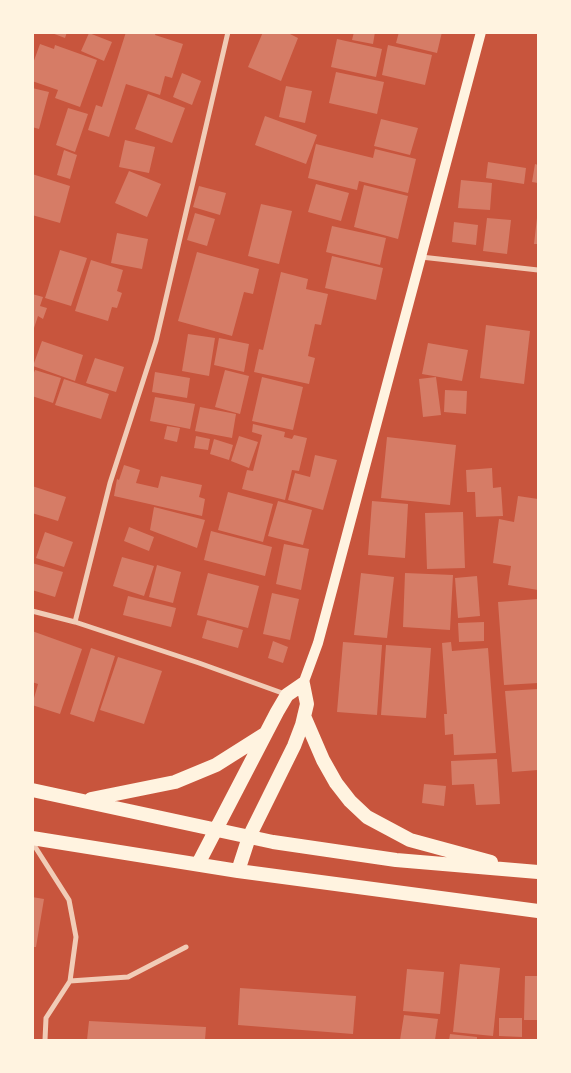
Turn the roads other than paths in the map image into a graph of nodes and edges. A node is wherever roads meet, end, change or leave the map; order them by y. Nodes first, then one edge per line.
1 (228, 32) edge
2 (481, 32) edge
3 (421, 257) junction
4 (538, 270) edge
5 (32, 611) edge
6 (75, 622) junction
7 (303, 684) junction
8 (287, 696) junction
9 (304, 716) junction
10 (267, 732) junction
11 (32, 790) edge
12 (85, 800) junction
13 (216, 830) junction
14 (249, 837) junction
15 (32, 838) edge
16 (32, 842) edge
17 (198, 864) junction
18 (238, 871) junction
19 (523, 871) junction
20 (538, 872) edge
21 (538, 911) edge
22 (186, 947) dead end
23 (70, 981) junction
24 (45, 1040) edge

1 - 6 street
2 - 3 main road
3 - 4 street
3 - 7 main road
5 - 6 street
6 - 8 street
7 - 8 highway
7 - 9 highway
8 - 10 highway
9 - 14 highway
9 - 19 highway
10 - 12 highway
10 - 13 highway
11 - 12 highway
12 - 13 highway
13 - 14 highway
13 - 17 highway
14 - 18 highway
14 - 19 highway
15 - 17 highway
16 - 23 street
17 - 18 highway
18 - 21 highway
19 - 20 highway
22 - 23 street
23 - 24 street

